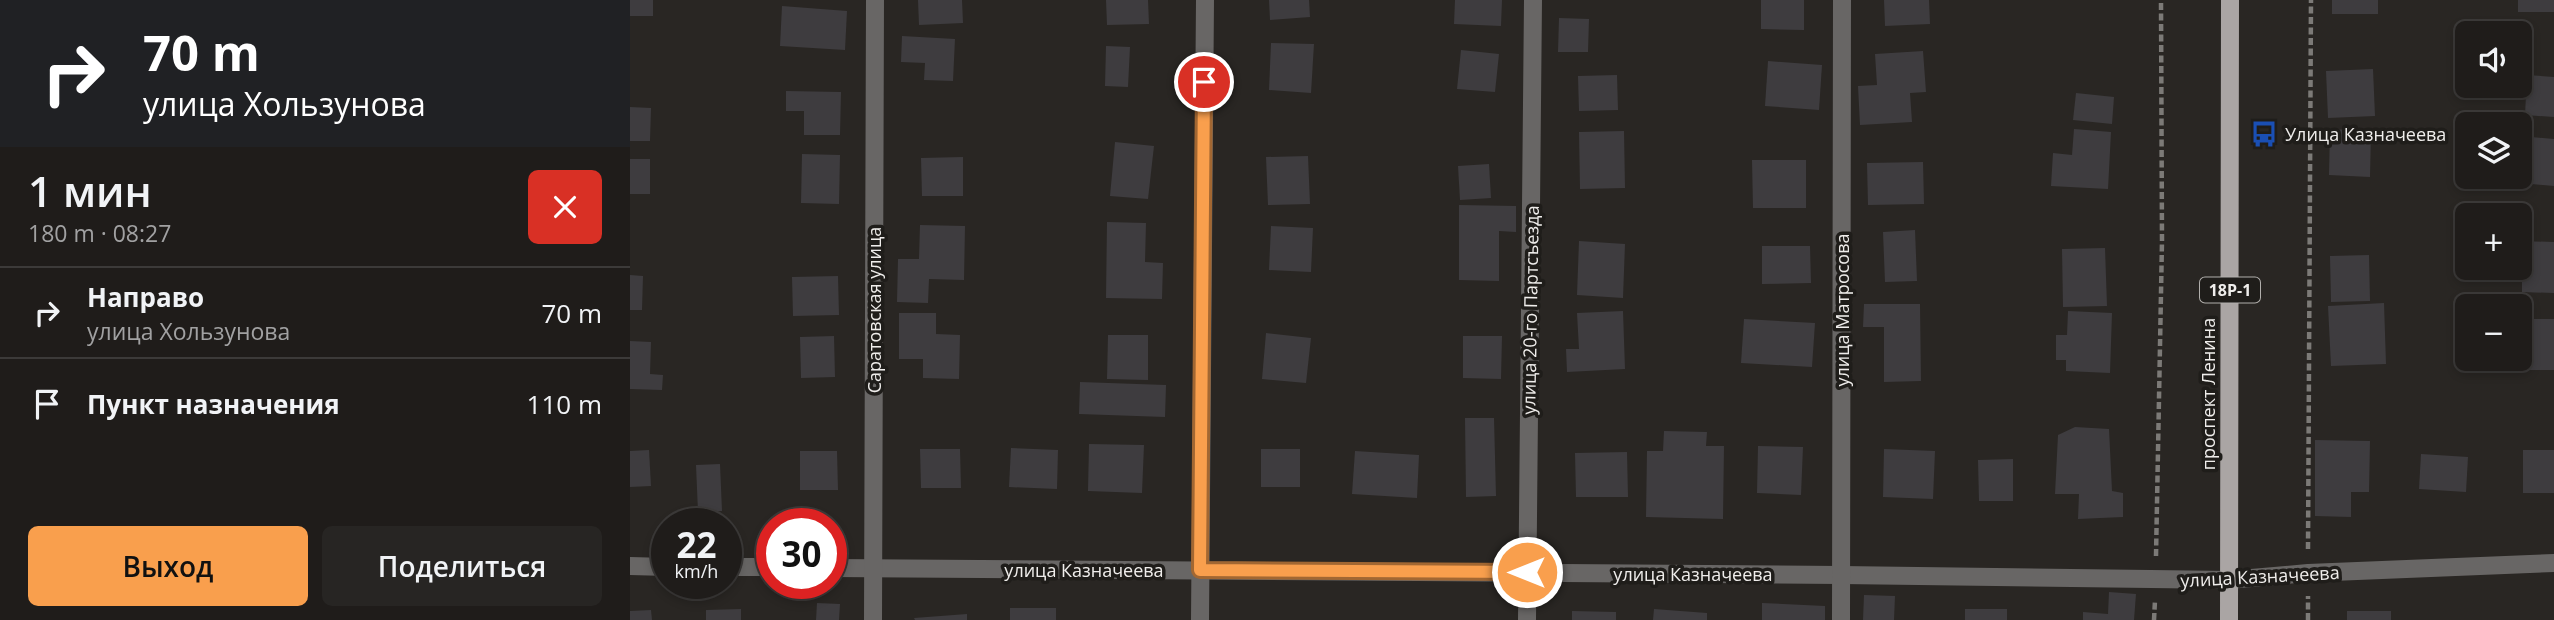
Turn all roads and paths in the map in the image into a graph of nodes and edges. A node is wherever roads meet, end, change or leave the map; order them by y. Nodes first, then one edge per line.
1 (875, 0) edge
2 (1205, 0) edge
3 (1533, 0) edge
4 (1842, 0) edge
5 (2161, 0) edge
6 (2230, 0) edge
7 (2311, 0) edge
8 (2554, 563) edge
9 (630, 566) edge
10 (651, 566) edge
11 (847, 568) edge
12 (873, 568) junction
13 (1200, 570) junction
14 (1527, 572) junction
15 (2308, 573) junction
16 (1841, 575) junction
17 (2155, 579) junction
18 (2229, 580) junction
19 (873, 620) edge
20 (1200, 620) edge
21 (1527, 620) edge
22 (1841, 620) edge
23 (2154, 620) edge
24 (2229, 620) edge
25 (2308, 620) edge

1 - 12 street, Саратовская улица
2 - 13 street
3 - 14 street, улица 20-го Партсъезда
4 - 16 street, улица Матросова
5 - 17 path
6 - 18 main road, проспект Ленина / 18Р-1
7 - 15 path
8 - 15 street, улица Казначеева
9 - 10 street
11 - 12 street, улица Казначеева
12 - 13 street, улица Казначеева
12 - 19 street, Саратовская улица
13 - 14 street, улица Казначеева
13 - 20 street
14 - 16 street, улица Казначеева
14 - 21 street, улица 20-го Партсъезда
15 - 18 street, улица Казначеева
15 - 25 path
16 - 17 street, улица Казначеева
16 - 22 street, улица Матросова
17 - 18 street, улица Казначеева
17 - 23 path
18 - 24 main road, проспект Ленина / 18Р-1

